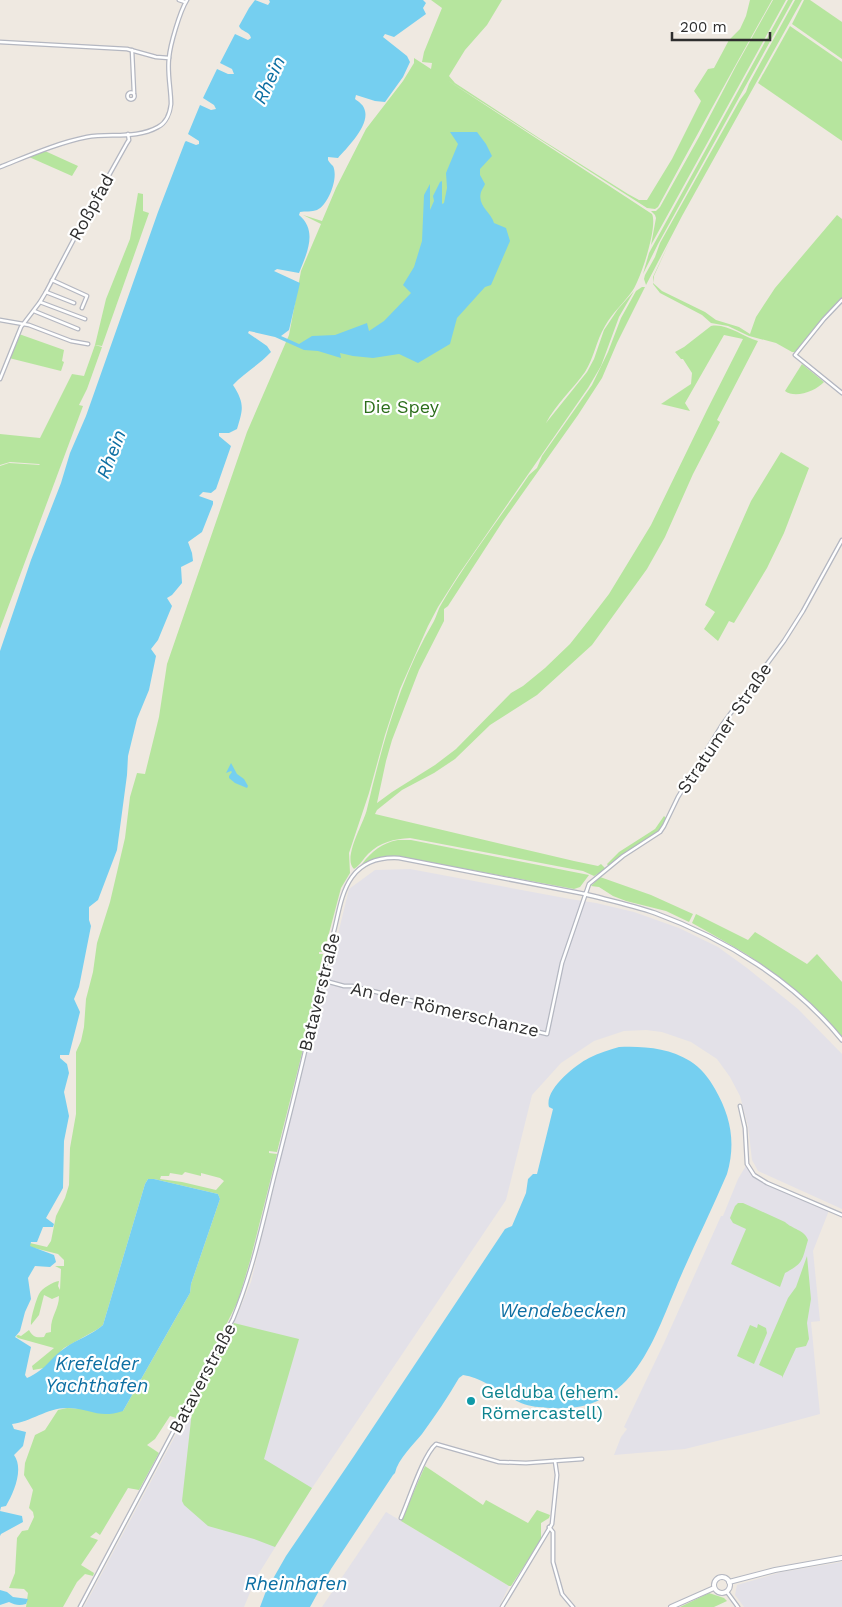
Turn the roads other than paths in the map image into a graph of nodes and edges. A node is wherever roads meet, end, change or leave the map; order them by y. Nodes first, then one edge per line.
1 (180, 0) edge
2 (186, 1) edge
3 (0, 42) edge
4 (132, 50) junction
5 (168, 58) junction
6 (134, 93) dead end
7 (128, 134) junction
8 (0, 167) edge
9 (52, 280) junction
10 (46, 292) junction
11 (842, 300) edge
12 (40, 302) junction
13 (74, 304) dead end
14 (82, 308) dead end
15 (34, 311) junction
16 (85, 319) dead end
17 (0, 320) edge
18 (22, 324) junction
19 (78, 329) dead end
20 (88, 344) dead end
21 (0, 379) edge
22 (842, 393) edge
23 (842, 540) edge
24 (585, 894) junction
25 (322, 980) junction
26 (842, 1040) edge
27 (740, 1106) dead end
28 (842, 1215) edge
29 (582, 1459) dead end
30 (555, 1462) junction
31 (401, 1518) dead end
32 (549, 1527) junction
33 (842, 1558) edge
34 (729, 1582) junction
35 (714, 1588) junction
36 (727, 1592) junction
37 (80, 1607) edge
38 (502, 1607) edge
39 (573, 1607) edge
40 (671, 1607) edge
41 (738, 1607) edge

1 - 2 street
2 - 5 street
3 - 4 street
4 - 5 street
4 - 6 street
5 - 7 street
7 - 8 street
7 - 9 street, Roßpfad
9 - 10 street, Roßpfad
9 - 14 street
10 - 12 street, Roßpfad
10 - 13 street
11 - 22 street
12 - 15 street, Roßpfad
12 - 16 street
15 - 18 street, Roßpfad
15 - 19 street
17 - 18 street
18 - 20 street
18 - 21 street
23 - 24 street, Stratumer Straße
24 - 25 street, Bataverstraße
24 - 25 street, An der Römerschanze
24 - 26 street, Bataverstraße
25 - 37 street, Bataverstraße
27 - 28 street
29 - 30 street
30 - 31 street
30 - 32 street
32 - 38 street
32 - 39 street
33 - 34 main road
34 - 35 main road
34 - 36 main road
35 - 36 main road
35 - 40 main road
36 - 41 street

